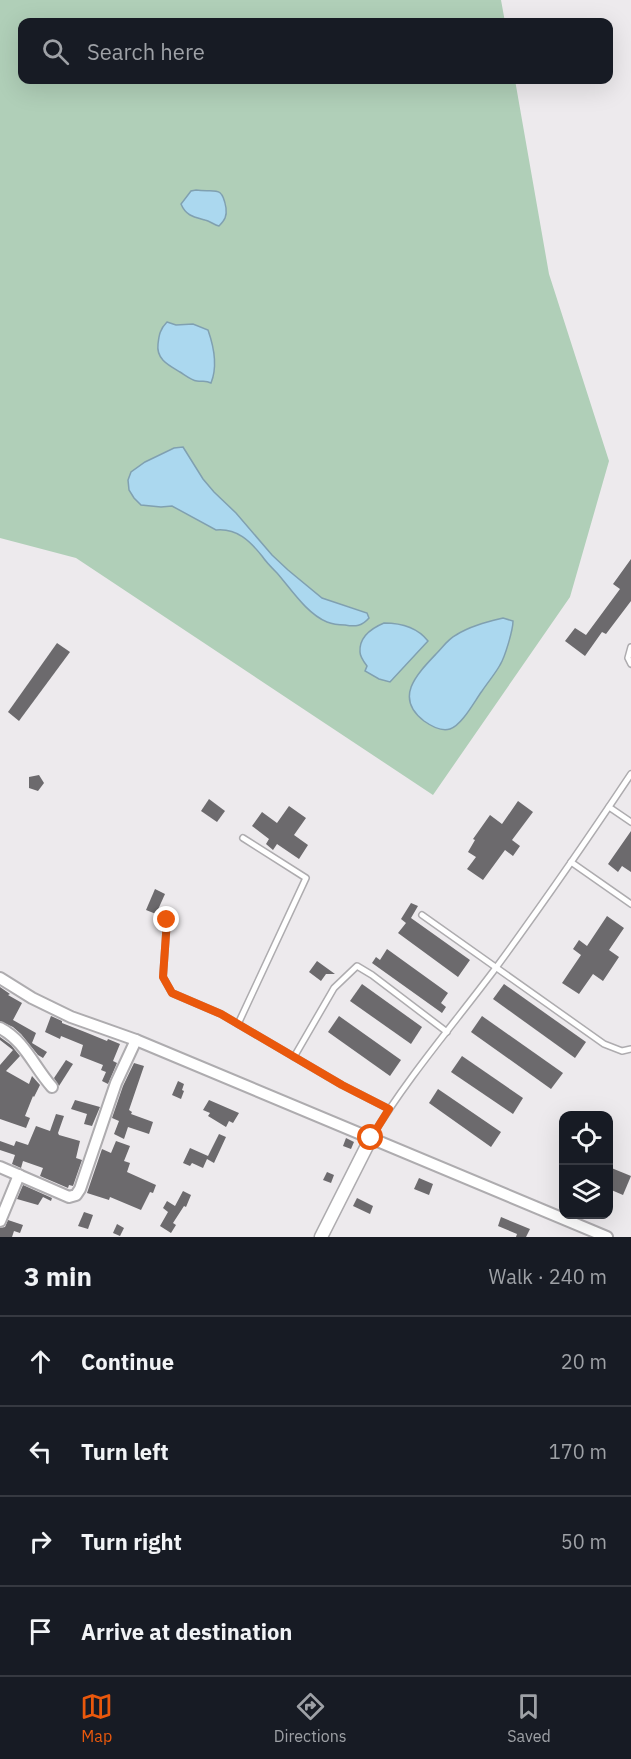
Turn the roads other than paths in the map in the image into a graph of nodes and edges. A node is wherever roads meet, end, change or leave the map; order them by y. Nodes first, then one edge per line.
1 (631, 647) edge
2 (631, 664) edge
3 (631, 774) edge
4 (609, 807) junction
5 (631, 822) edge
6 (243, 838) dead end
7 (571, 862) junction
8 (631, 904) edge
9 (422, 915) dead end
10 (167, 920) dead end
11 (495, 967) junction
12 (0, 978) edge
13 (238, 1024) junction
14 (0, 1028) edge
15 (447, 1032) junction
16 (136, 1040) junction
17 (631, 1049) edge
18 (294, 1057) junction
19 (52, 1087) dead end
20 (389, 1109) junction
21 (371, 1138) junction
22 (0, 1167) edge
23 (19, 1175) junction
24 (0, 1221) edge
25 (321, 1237) edge
26 (607, 1237) edge

1 - 2 lane
3 - 4 lane
4 - 5 lane
4 - 7 lane
6 - 13 lane
7 - 8 lane
7 - 11 lane
9 - 11 lane
10 - 13 lane
11 - 15 lane
11 - 17 lane
12 - 16 street
13 - 18 lane
14 - 19 street
15 - 18 lane
15 - 20 lane
16 - 21 street
16 - 23 street
18 - 20 lane
20 - 21 lane
21 - 25 street
21 - 26 street
22 - 23 street
23 - 24 street

